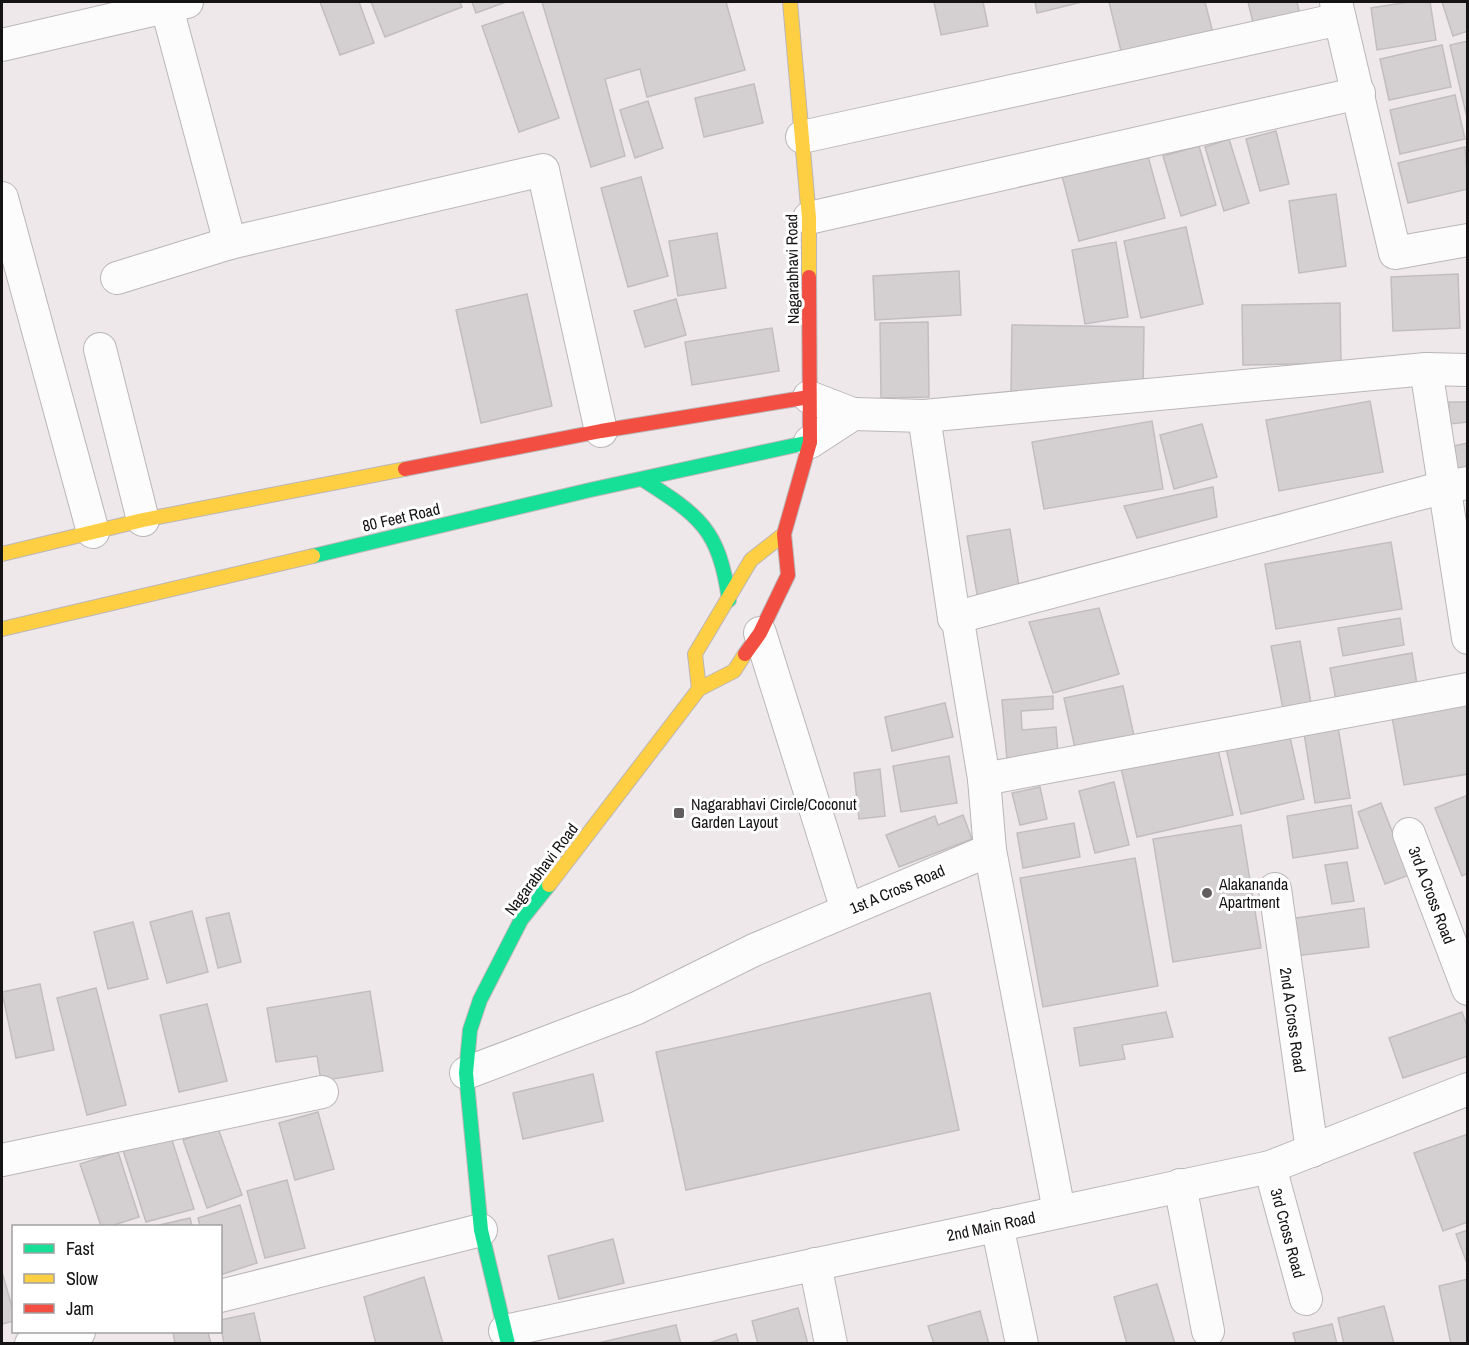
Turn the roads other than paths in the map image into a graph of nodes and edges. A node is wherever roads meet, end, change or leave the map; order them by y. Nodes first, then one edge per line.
1 (792, 2) edge
2 (177, 5) edge
3 (1338, 10) edge
4 (2, 45) edge
5 (1359, 93) junction
6 (802, 136) junction
7 (2, 198) edge
8 (809, 218) junction
9 (1467, 240) edge
10 (230, 243) junction
11 (117, 278) dead end
12 (100, 349) dead end
13 (1426, 369) junction
14 (1467, 370) edge
15 (809, 397) junction
16 (853, 414) junction
17 (924, 416) junction
18 (601, 431) junction
19 (810, 442) junction
20 (642, 479) junction
21 (1456, 485) edge
22 (143, 520) junction
23 (93, 532) junction
24 (784, 534) junction
25 (2, 554) edge
26 (729, 600) junction
27 (954, 618) junction
28 (2, 628) edge
29 (760, 633) junction
30 (1467, 638) edge
31 (699, 689) junction
32 (1467, 689) edge
33 (984, 779) junction
34 (1409, 834) dead end
35 (990, 850) junction
36 (1275, 889) dead end
37 (848, 910) junction
38 (1467, 989) edge
39 (466, 1073) junction
40 (1467, 1089) edge
41 (322, 1092) dead end
42 (1312, 1150) junction
43 (2, 1160) edge
44 (1270, 1167) junction
45 (1180, 1185) junction
46 (1059, 1211) junction
47 (997, 1225) junction
48 (481, 1230) junction
49 (815, 1264) junction
50 (222, 1295) edge
51 (1306, 1299) dead end
52 (1208, 1331) dead end
53 (75, 1333) edge
54 (507, 1338) edge
55 (31, 1344) edge
56 (831, 1344) edge
57 (1022, 1344) edge

1 - 6 main road, Nagarabhavi Road
2 - 4 street
2 - 10 street
3 - 5 street
3 - 6 street
5 - 8 street
5 - 9 street
6 - 8 main road, Nagarabhavi Road
7 - 23 street
8 - 15 main road, Nagarabhavi Road
10 - 11 street
10 - 18 street
12 - 22 street
13 - 14 street
13 - 17 street
13 - 21 street
15 - 16 street
15 - 18 main road
15 - 19 main road, Nagarabhavi Road
16 - 17 street
16 - 19 street
17 - 27 street
18 - 22 main road
19 - 20 main road, 80 Feet Road
19 - 24 main road, Nagarabhavi Road
20 - 26 main road
20 - 28 main road, 80 Feet Road
21 - 27 street
21 - 30 street
22 - 23 main road
23 - 25 main road
24 - 26 main road
24 - 29 main road, Nagarabhavi Road
26 - 31 main road
27 - 33 street
29 - 31 main road, Nagarabhavi Road
29 - 37 street
31 - 39 main road, Nagarabhavi Road
32 - 33 street
33 - 35 street
34 - 38 street, 3rd A Cross Road
35 - 37 street, 1st A Cross Road
35 - 46 street
36 - 42 street, 2nd A Cross Road
37 - 39 street, 1st A Cross Road
39 - 48 main road, Nagarabhavi Road
40 - 42 street, 2nd Main Road
41 - 43 street
42 - 44 street, 2nd Main Road
44 - 45 street, 2nd Main Road
44 - 51 street, 3rd Cross Road
45 - 46 street, 2nd Main Road
45 - 52 street
46 - 47 street, 2nd Main Road
47 - 49 street, 2nd Main Road
47 - 57 street
48 - 50 street
48 - 54 main road, Nagarabhavi Road
49 - 54 street, 2nd Main Road
49 - 56 street
53 - 55 street

